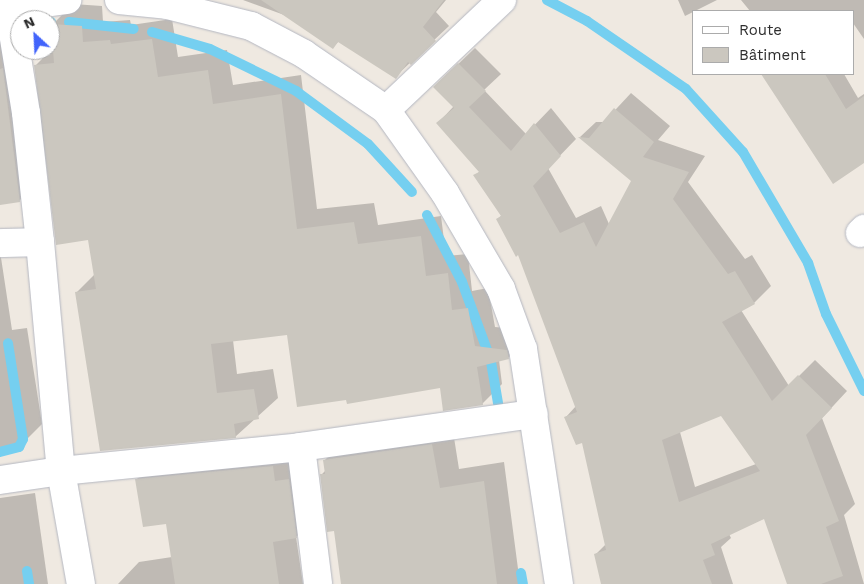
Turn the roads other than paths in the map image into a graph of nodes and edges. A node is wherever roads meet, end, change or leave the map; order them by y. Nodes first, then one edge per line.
1 (67, 0) edge
2 (118, 0) edge
3 (502, 0) edge
4 (5, 9) edge
5 (386, 110) junction
6 (40, 242) junction
7 (0, 243) edge
8 (534, 414) junction
9 (301, 447) junction
10 (60, 471) junction
11 (0, 480) edge
12 (81, 584) edge
13 (318, 584) edge
14 (558, 584) edge

1 - 4 street
2 - 5 street
3 - 5 street
4 - 6 street
5 - 8 street
6 - 7 street
6 - 10 street
8 - 9 street
8 - 14 street
9 - 10 street
9 - 13 street
10 - 11 street
10 - 12 street

